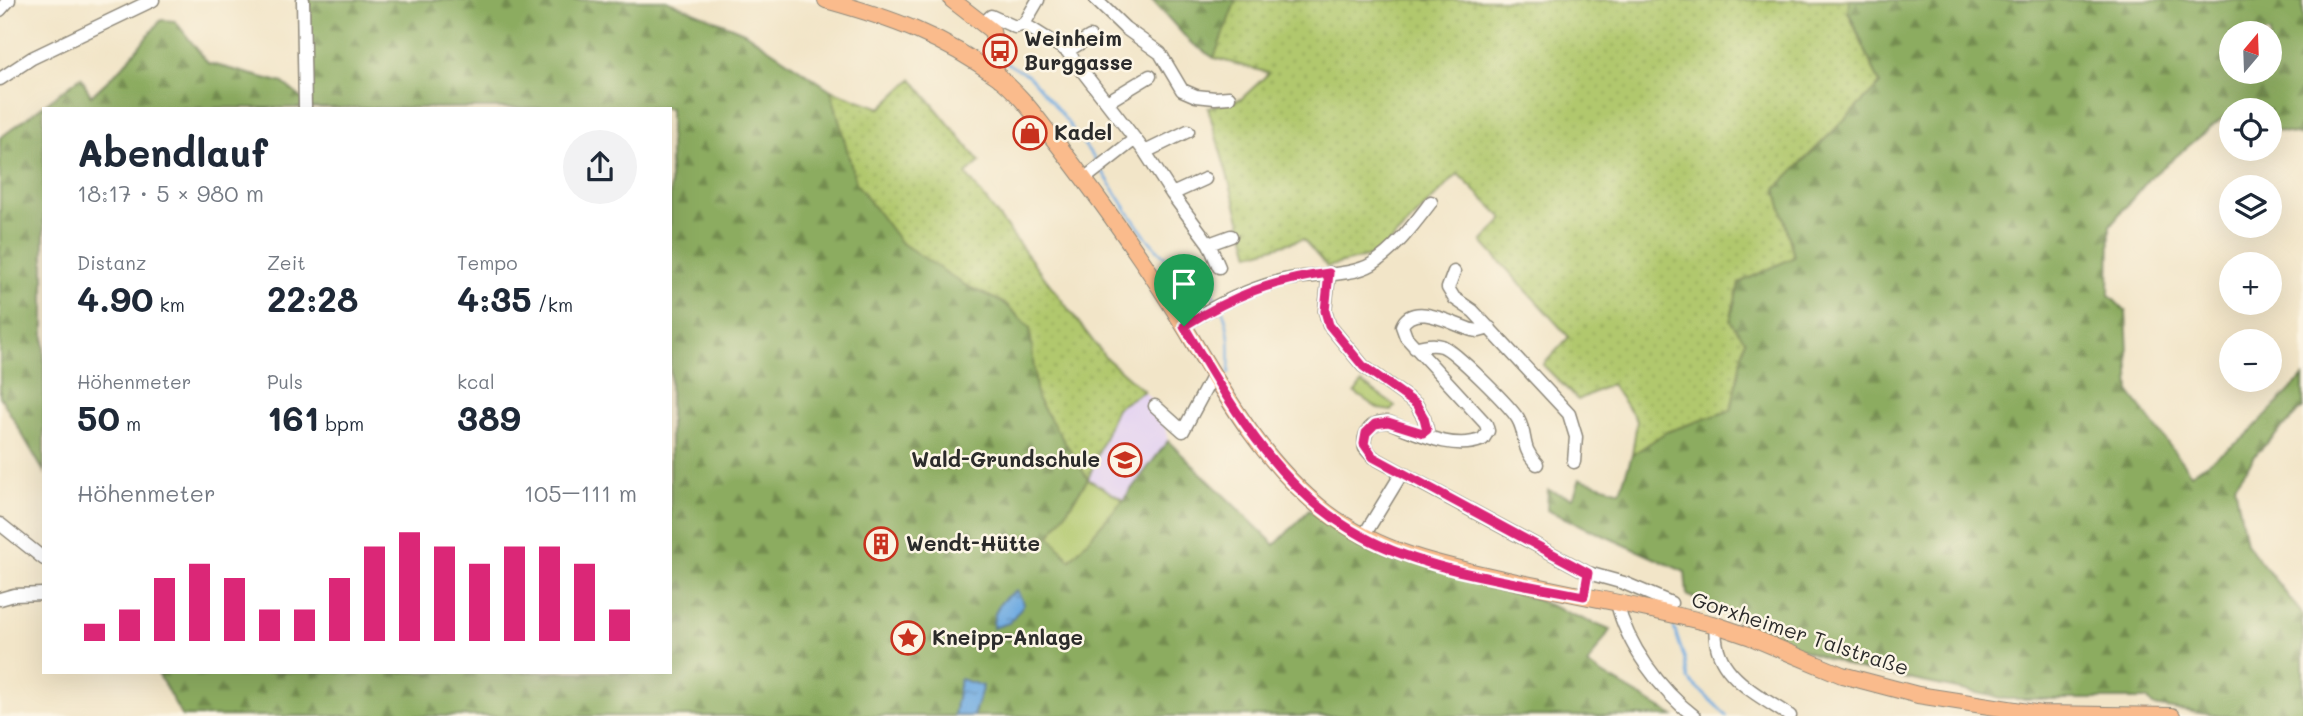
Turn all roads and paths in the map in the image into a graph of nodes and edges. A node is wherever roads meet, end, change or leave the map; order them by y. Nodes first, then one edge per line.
1 (9, 0) edge
2 (153, 0) edge
3 (303, 0) edge
4 (825, 0) edge
5 (952, 0) edge
6 (1038, 0) edge
7 (1096, 0) edge
8 (972, 6) edge
9 (0, 10) edge
10 (984, 23) junction
11 (1024, 24) junction
12 (1090, 37) dead end
13 (1067, 51) junction
14 (985, 60) junction
15 (1150, 76) dead end
16 (0, 79) edge
17 (1229, 97) dead end
18 (1107, 102) junction
19 (305, 107) edge
20 (1188, 131) dead end
21 (1135, 139) junction
22 (1145, 152) junction
23 (1096, 170) junction
24 (1205, 179) dead end
25 (1172, 194) junction
26 (1431, 202) dead end
27 (1231, 236) dead end
28 (1209, 244) junction
29 (1219, 267) dead end
30 (1454, 272) dead end
31 (1329, 273) junction
32 (1184, 326) junction
33 (1490, 328) junction
34 (1415, 348) junction
35 (1213, 375) junction
36 (1154, 406) dead end
37 (1423, 433) junction
38 (1574, 462) dead end
39 (1537, 464) dead end
40 (1402, 473) junction
41 (0, 524) edge
42 (1363, 537) junction
43 (42, 557) edge
44 (1588, 573) junction
45 (42, 594) edge
46 (1584, 596) junction
47 (0, 599) edge
48 (1617, 603) junction
49 (1671, 603) dead end
50 (1716, 625) junction
51 (2041, 715) edge
52 (2064, 715) edge
53 (1694, 716) edge
54 (1790, 716) edge
55 (2172, 716) edge

1 - 9 street
2 - 16 street
3 - 19 street
4 - 14 main road
5 - 8 main road
6 - 11 street
7 - 17 street
8 - 10 main road
10 - 11 street
10 - 14 main road
11 - 13 street
12 - 13 street
13 - 18 street
14 - 23 main road, Gorxheimer Talstraße
15 - 18 street
18 - 21 street
20 - 22 street
21 - 22 street
21 - 23 street
22 - 25 street
23 - 32 main road, Gorxheimer Talstraße
24 - 25 street
25 - 28 street
26 - 31 street
27 - 28 street
28 - 29 street
30 - 33 street
31 - 32 street
31 - 37 street
32 - 35 main road, Gorxheimer Talstraße
33 - 34 street
33 - 38 street
34 - 37 street
34 - 39 street
35 - 36 street
35 - 42 main road, Gorxheimer Talstraße
37 - 40 street
40 - 42 street
40 - 44 street
41 - 43 street
42 - 46 main road, Gorxheimer Talstraße
44 - 46 street
44 - 49 street
45 - 47 street
46 - 48 main road, Gorxheimer Talstraße
48 - 50 main road, Gorxheimer Talstraße
48 - 53 street
50 - 51 main road, Gorxheimer Talstraße
50 - 54 street
51 - 52 main road, Gorxheimer Talstraße
52 - 55 main road, Gorxheimer Talstraße

